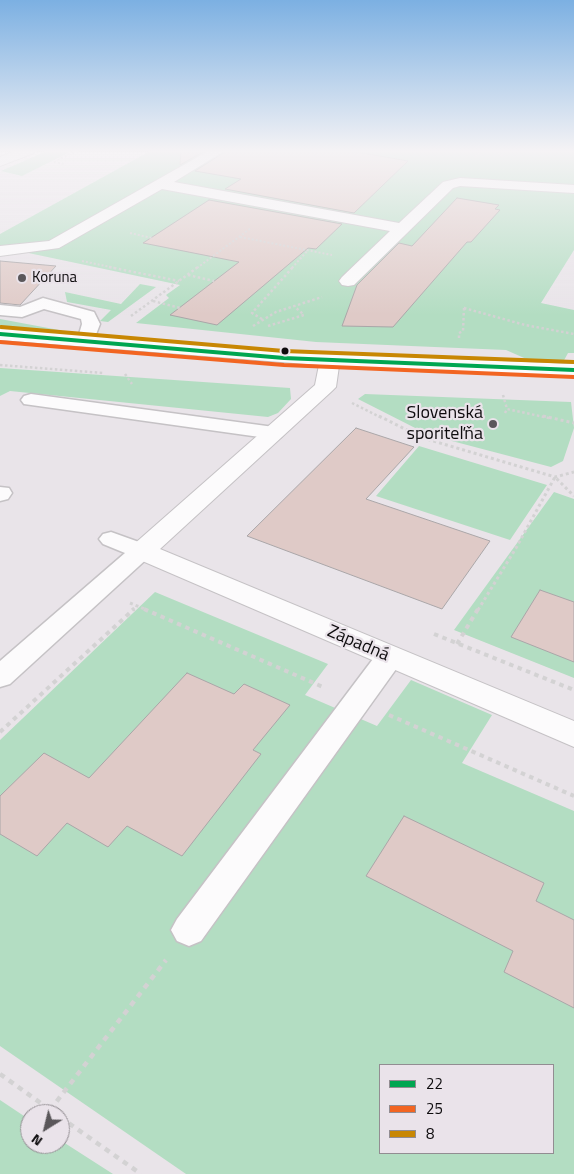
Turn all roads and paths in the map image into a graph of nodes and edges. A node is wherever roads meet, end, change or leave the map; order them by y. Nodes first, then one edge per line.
1 (123, 205) edge
2 (274, 205) edge
3 (427, 205) edge
4 (252, 227) dead end
5 (402, 228) junction
6 (239, 237) junction
7 (308, 250) junction
8 (0, 251) edge
9 (329, 254) dead end
10 (78, 260) dead end
11 (187, 275) junction
12 (179, 281) junction
13 (214, 281) dead end
14 (348, 281) dead end
15 (324, 296) dead end
16 (152, 301) junction
17 (294, 306) junction
18 (180, 308) dead end
19 (0, 310) edge
20 (262, 319) junction
21 (0, 334) edge
22 (574, 334) edge
23 (86, 341) junction
24 (112, 343) junction
25 (460, 343) dead end
26 (330, 360) junction
27 (574, 370) edge
28 (93, 372) dead end
29 (503, 395) dead end
30 (30, 400) dead end
31 (507, 409) junction
32 (505, 413) dead end
33 (574, 423) edge
34 (274, 433) junction
35 (574, 496) edge
36 (111, 540) dead end
37 (142, 551) junction
38 (137, 606) dead end
39 (434, 634) dead end
40 (457, 644) junction
41 (389, 658) junction
42 (0, 678) edge
43 (574, 690) edge
44 (0, 732) edge
45 (574, 735) edge
46 (189, 930) joint
47 (0, 1074) edge
48 (42, 1104) edge
49 (55, 1104) edge
50 (70, 1124) edge
51 (141, 1174) edge

1 - 8 street
2 - 5 street
3 - 5 street
4 - 6 path
5 - 14 street
6 - 7 path
6 - 11 path
7 - 9 path
7 - 20 path
10 - 12 path
11 - 12 path
11 - 13 path
12 - 16 path
15 - 17 path
16 - 18 path
16 - 24 path
17 - 20 path
17 - 20 path
19 - 23 lane
21 - 23 street
22 - 25 path
23 - 24 street
24 - 26 street
24 - 28 path
26 - 27 street
26 - 34 street
29 - 31 path
30 - 34 lane
31 - 32 path
31 - 33 path
34 - 37 street
35 - 40 path
36 - 37 lane
37 - 41 street, Západná
37 - 42 lane
38 - 44 path
39 - 40 path
40 - 43 path
41 - 45 street, Západná
41 - 46 lane
46 - 49 path
47 - 48 path
50 - 51 path

